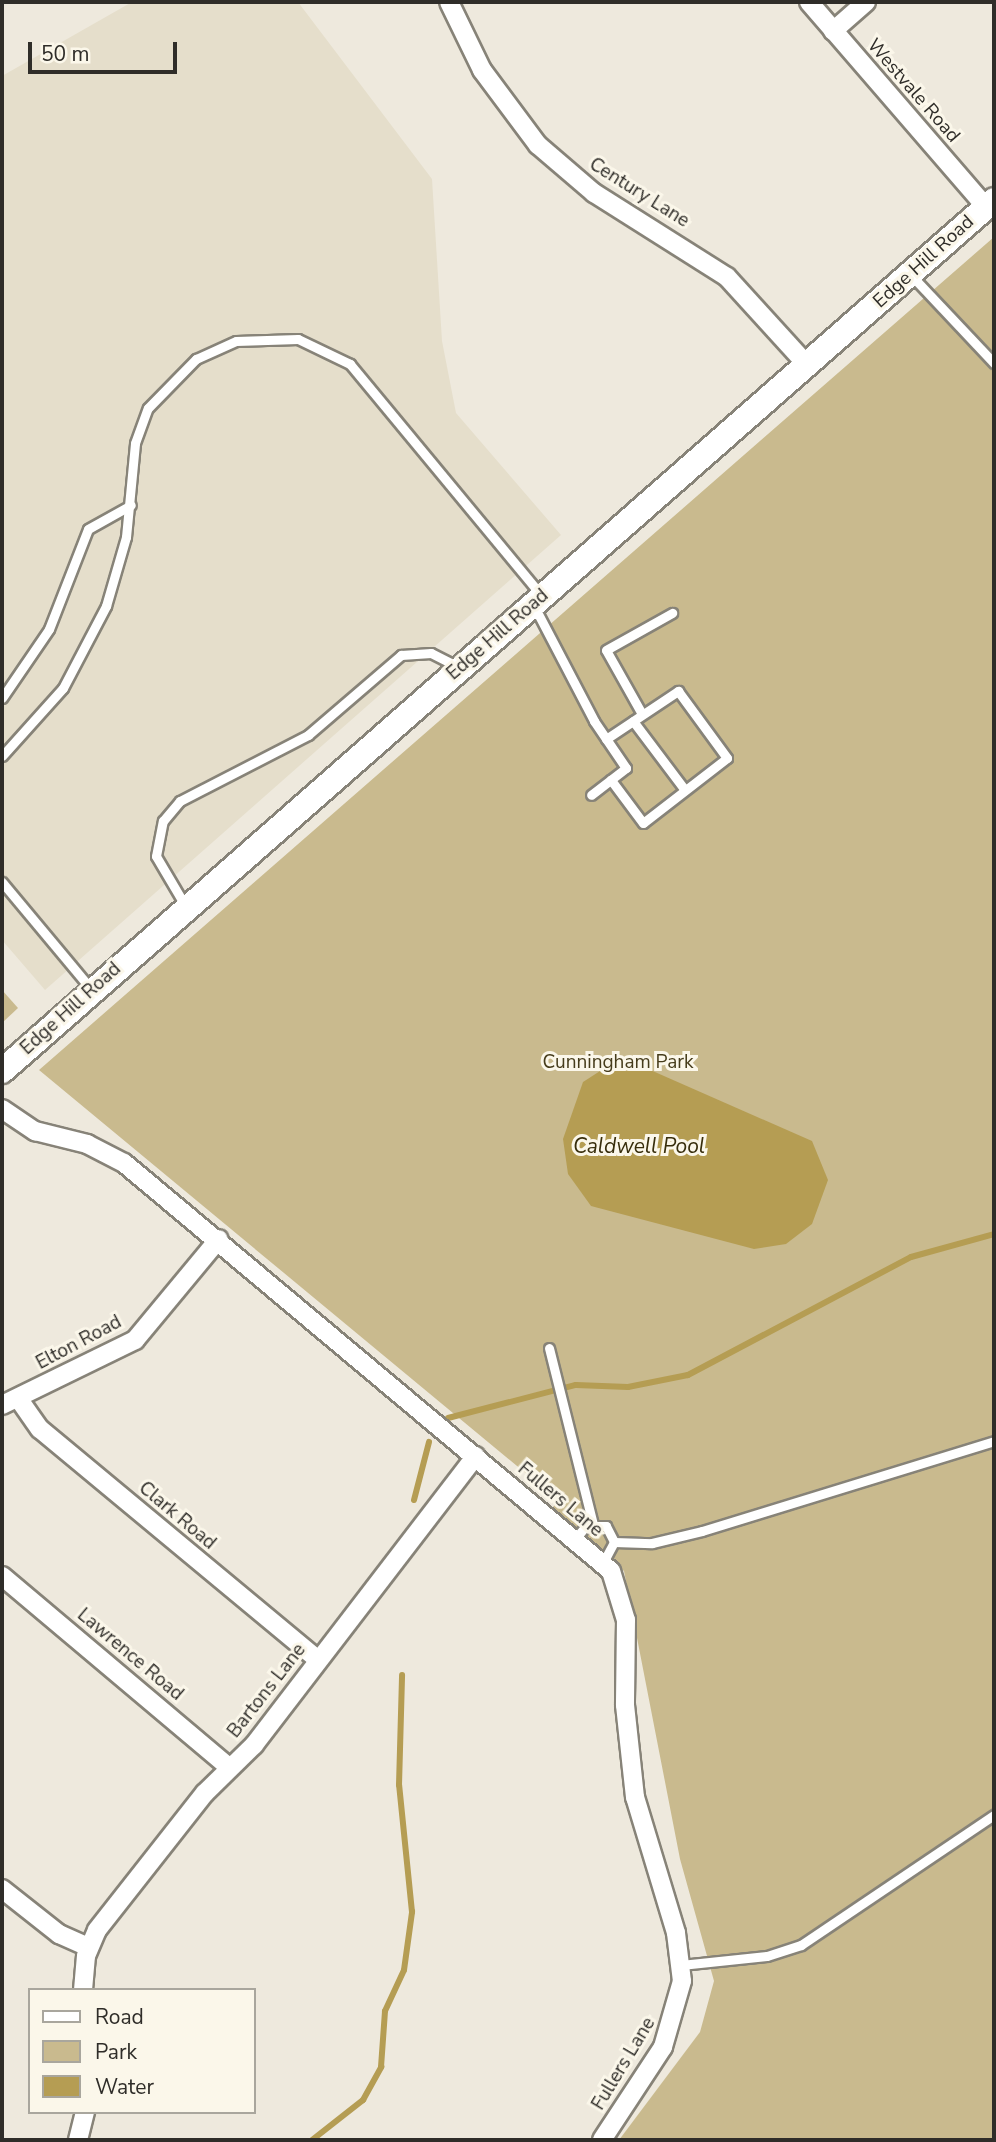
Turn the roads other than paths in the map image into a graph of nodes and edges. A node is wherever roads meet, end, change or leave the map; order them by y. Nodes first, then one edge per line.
1 (449, 2) edge
2 (809, 2) edge
3 (866, 2) edge
4 (833, 31) junction
5 (990, 203) edge
6 (911, 275) junction
7 (994, 363) edge
8 (807, 365) junction
9 (131, 505) junction
10 (538, 601) junction
11 (672, 613) dead end
12 (461, 667) junction
13 (2, 698) edge
14 (642, 714) junction
15 (633, 721) junction
16 (607, 739) junction
17 (2, 756) edge
18 (611, 780) junction
19 (685, 790) junction
20 (591, 795) dead end
21 (2, 882) edge
22 (186, 907) junction
23 (92, 990) junction
24 (2, 1071) edge
25 (2, 1109) edge
26 (219, 1239) junction
27 (550, 1348) dead end
28 (10, 1402) edge
29 (994, 1441) edge
30 (476, 1456) junction
31 (593, 1524) junction
32 (575, 1539) junction
33 (614, 1542) junction
34 (603, 1563) junction
35 (2, 1576) edge
36 (318, 1660) junction
37 (229, 1768) junction
38 (994, 1815) edge
39 (2, 1889) edge
40 (88, 1947) junction
41 (681, 1965) junction
42 (83, 1988) edge
43 (84, 2114) edge
44 (78, 2140) edge
45 (602, 2140) edge

1 - 8 street, Century Lane
2 - 4 street, Westvale Road
3 - 4 street
4 - 5 street, Westvale Road
5 - 6 street, Edge Hill Road
6 - 7 lane
6 - 8 street, Edge Hill Road
8 - 10 street, Edge Hill Road
9 - 10 lane
9 - 13 lane
9 - 17 lane
10 - 12 street, Edge Hill Road
10 - 16 lane
11 - 14 lane
12 - 22 street, Edge Hill Road
12 - 22 lane
14 - 15 lane
14 - 19 lane
15 - 16 lane
15 - 19 lane
16 - 18 lane
18 - 19 lane
18 - 20 lane
21 - 23 lane
22 - 23 street, Edge Hill Road
23 - 24 street, Edge Hill Road
25 - 26 street, Fullers Lane
26 - 28 street, Elton Road
26 - 30 street, Fullers Lane
27 - 31 lane
28 - 36 street, Clark Road
29 - 33 lane
30 - 32 street, Fullers Lane
30 - 36 street, Bartons Lane
31 - 32 lane
31 - 33 lane
32 - 34 street, Fullers Lane
33 - 34 lane
34 - 41 street, Fullers Lane
35 - 37 street, Lawrence Road
36 - 37 street, Bartons Lane
37 - 40 street, Bartons Lane
38 - 41 lane
39 - 40 street
40 - 42 street
41 - 45 street, Fullers Lane
43 - 44 street

